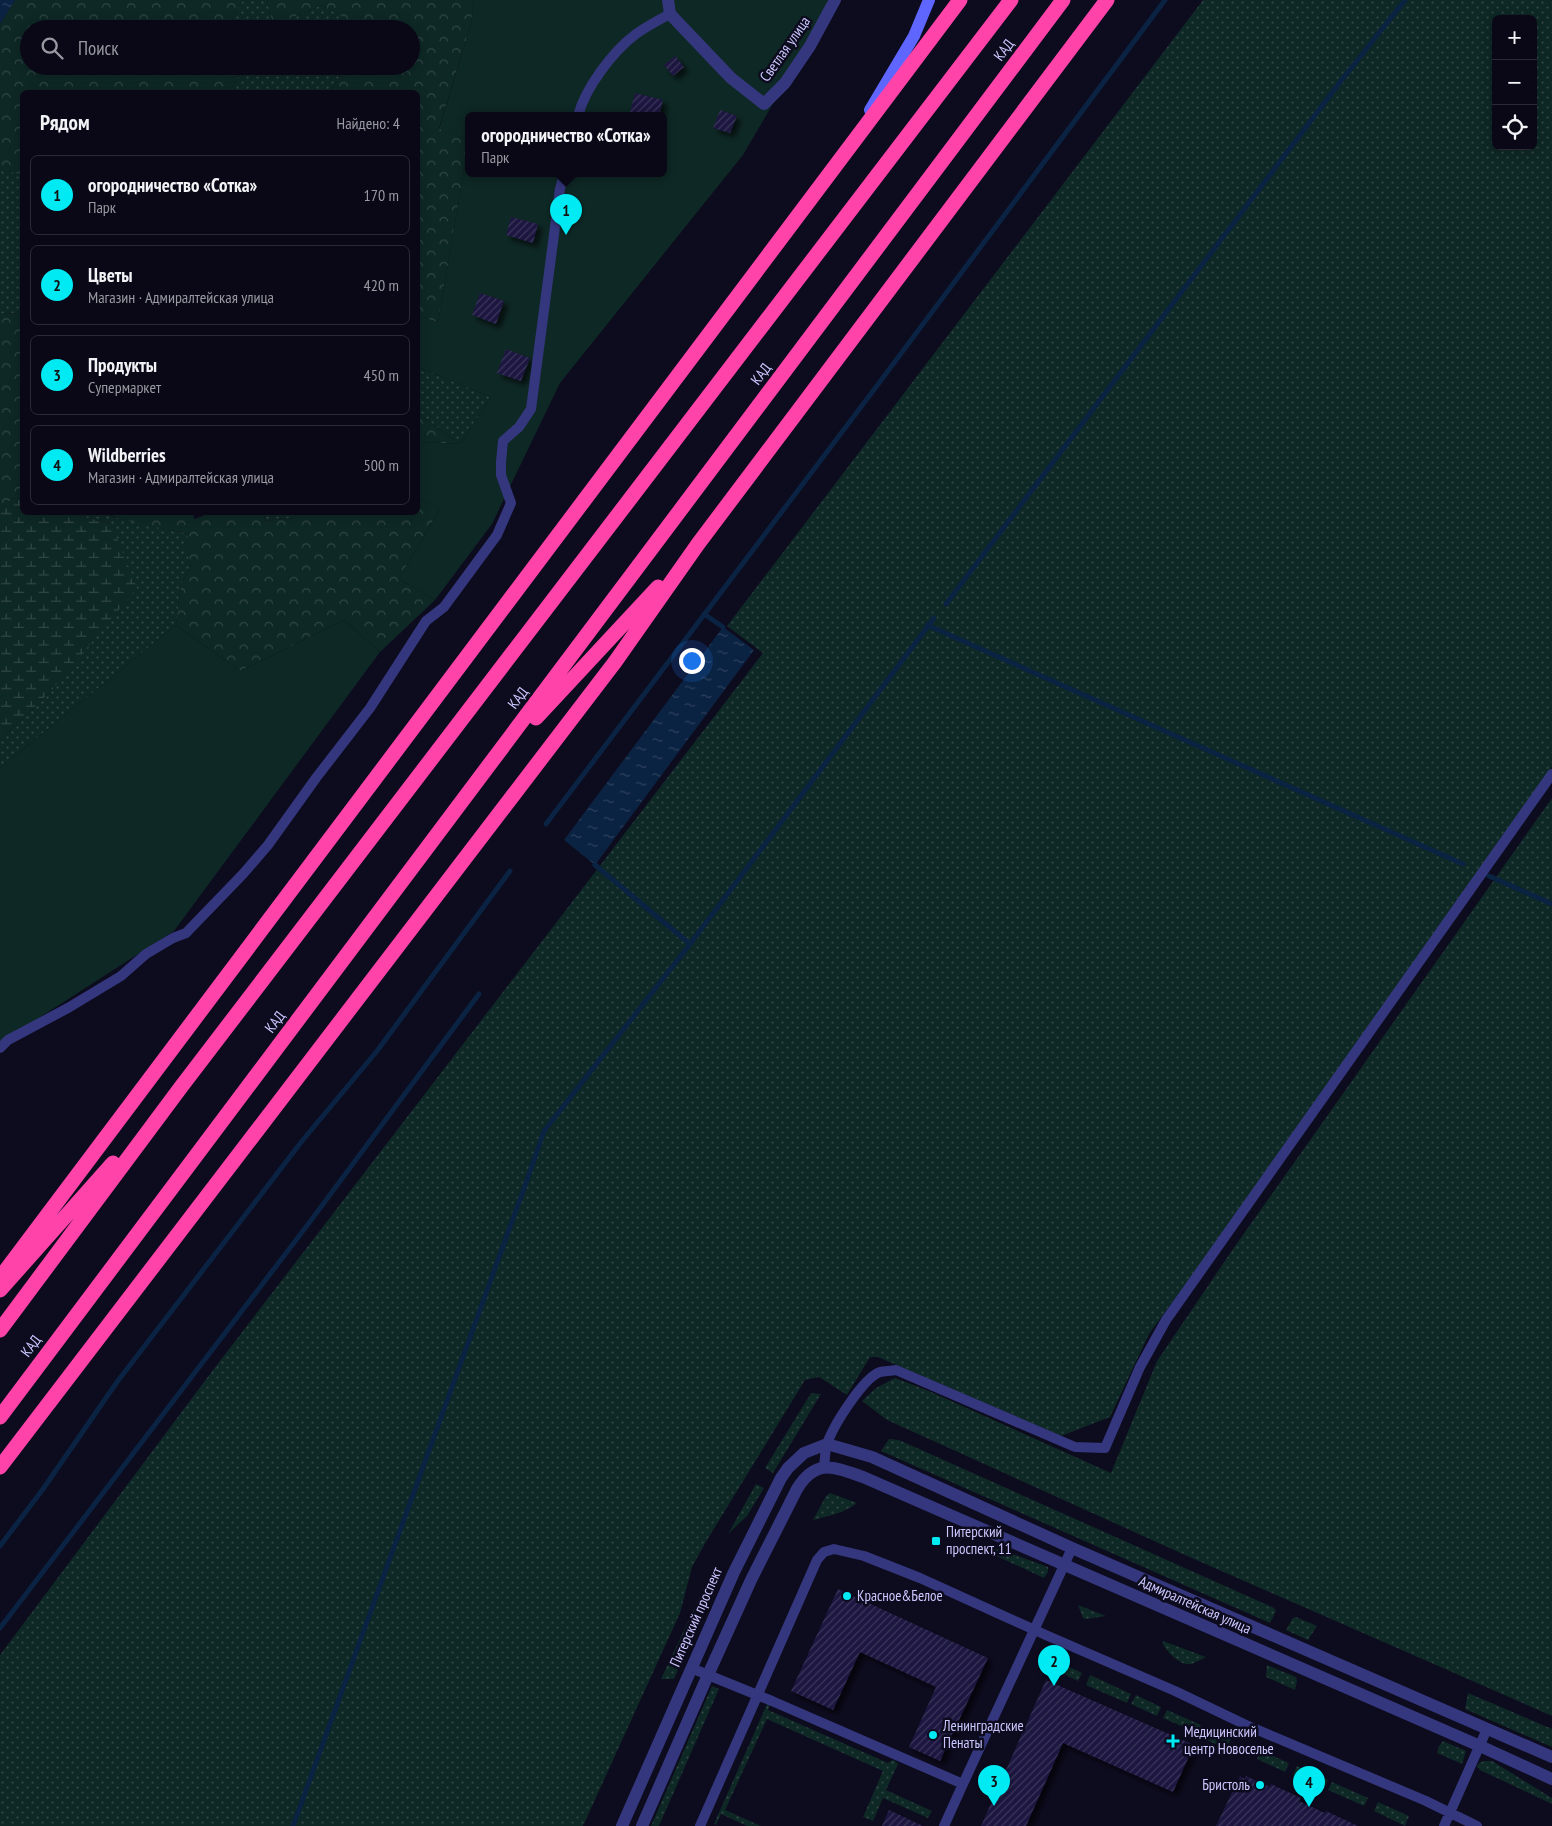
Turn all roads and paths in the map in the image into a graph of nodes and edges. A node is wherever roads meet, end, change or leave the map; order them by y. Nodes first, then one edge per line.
1 (668, 0) edge
2 (835, 0) edge
3 (929, 0) edge
4 (960, 0) edge
5 (1011, 0) edge
6 (1063, 0) edge
7 (1107, 0) edge
8 (670, 14) junction
9 (579, 112) edge
10 (838, 162) junction
11 (563, 177) edge
12 (698, 544) junction
13 (484, 774) junction
14 (1552, 774) edge
15 (0, 1048) edge
16 (181, 1087) junction
17 (0, 1278) edge
18 (0, 1290) edge
19 (0, 1330) edge
20 (0, 1417) edge
21 (827, 1444) junction
22 (0, 1467) edge
23 (824, 1467) junction
24 (1072, 1548) junction
25 (1064, 1565) junction
26 (1033, 1630) junction
27 (691, 1668) junction
28 (708, 1675) junction
29 (757, 1694) junction
30 (1487, 1729) junction
31 (1480, 1746) junction
32 (1552, 1758) edge
33 (1552, 1779) edge
34 (962, 1784) junction
35 (1450, 1813) junction
36 (622, 1826) edge
37 (642, 1826) edge
38 (700, 1826) edge
39 (944, 1826) edge
40 (1444, 1826) edge
41 (1477, 1826) edge

1 - 8 street
2 - 8 street, Светлая улица
3 - 10 main road
4 - 10 highway
5 - 16 highway, КАД
6 - 13 highway, КАД
7 - 12 highway
8 - 9 lane
10 - 17 highway
11 - 15 lane
12 - 13 highway
12 - 22 highway
13 - 20 highway, КАД
14 - 21 lane
16 - 18 highway
16 - 19 highway, КАД
21 - 23 lane
21 - 24 street, Адмиралтейская улица
21 - 27 street, Питерский проспект
23 - 25 street, Адмиралтейская улица
23 - 28 street
24 - 25 lane
24 - 30 street, Адмиралтейская улица
25 - 26 lane
25 - 31 street, Адмиралтейская улица
26 - 29 lane
26 - 34 lane
26 - 35 lane
27 - 28 lane
27 - 36 street, Питерский проспект
28 - 29 lane
28 - 37 street
29 - 34 lane
29 - 38 lane
30 - 31 lane
30 - 32 street, Адмиралтейская улица
31 - 33 street, Адмиралтейская улица
31 - 35 lane
34 - 39 lane
35 - 40 lane
35 - 41 lane

